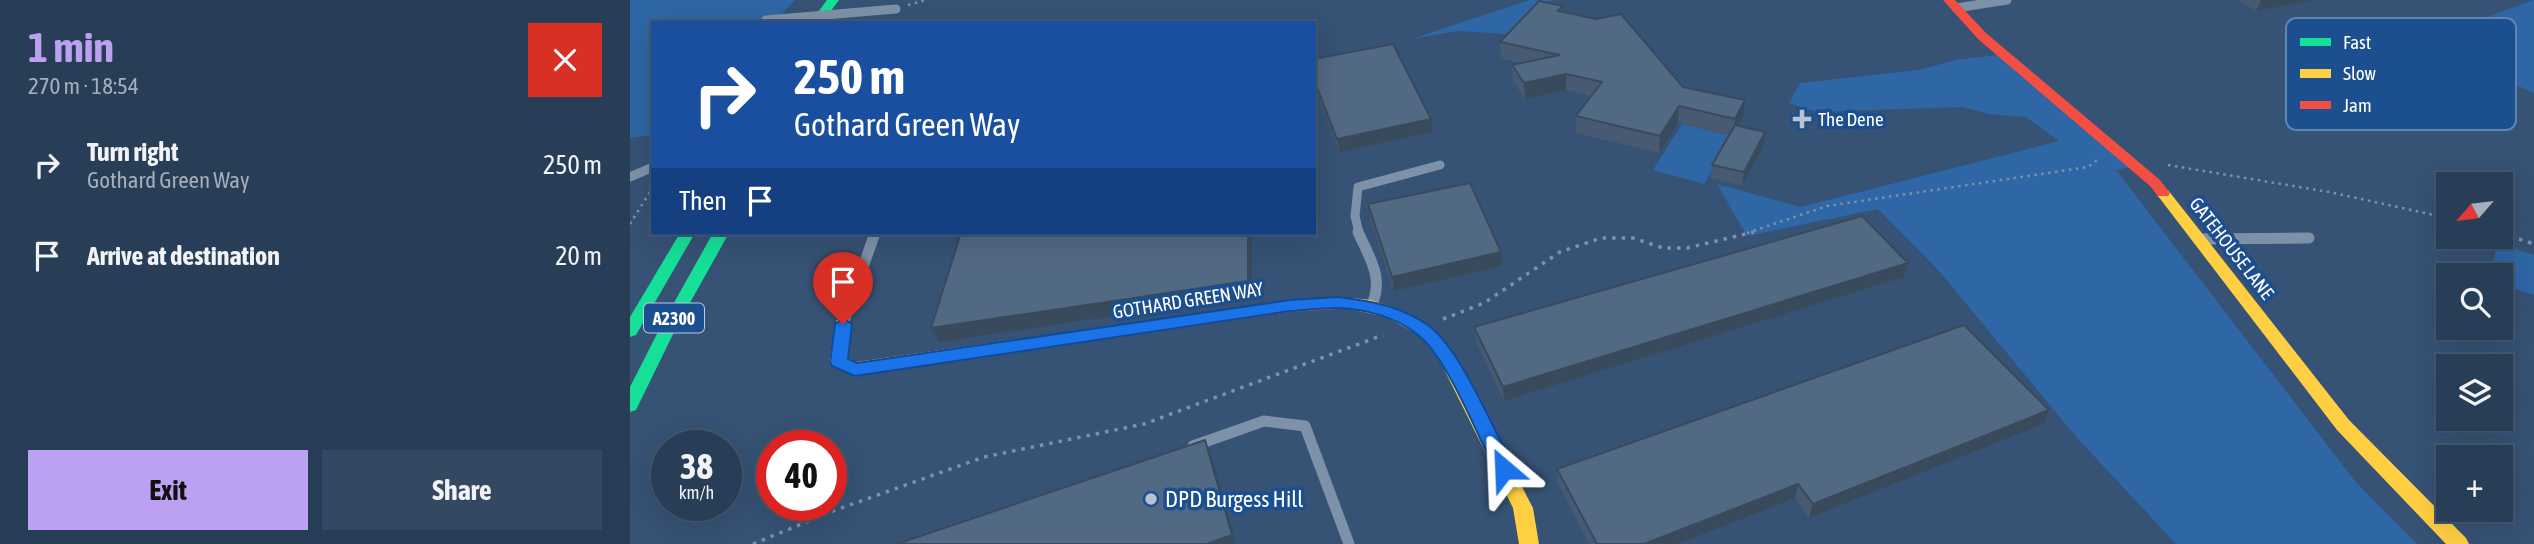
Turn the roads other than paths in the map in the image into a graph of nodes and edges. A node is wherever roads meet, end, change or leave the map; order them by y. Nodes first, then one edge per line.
1 (833, 0) edge
2 (858, 0) edge
3 (2007, 0) edge
4 (1952, 4) edge
5 (896, 9) dead end
6 (774, 21) edge
7 (817, 21) edge
8 (843, 21) edge
9 (1440, 165) dead end
10 (651, 168) edge
11 (630, 177) edge
12 (686, 235) edge
13 (720, 235) edge
14 (874, 235) edge
15 (2309, 238) dead end
16 (2199, 239) junction
17 (1371, 306) junction
18 (843, 324) joint
19 (630, 331) edge
20 (630, 405) edge
21 (1186, 448) edge
22 (1345, 543) edge
23 (1530, 544) edge
24 (2459, 544) edge

1 - 7 street
2 - 8 street
3 - 4 lane
4 - 16 street, GATEHOUSE LANE
5 - 6 lane, bridge
9 - 17 lane
10 - 11 lane
12 - 19 street, A2300
13 - 20 street, A2300
14 - 18 lane
15 - 16 lane
16 - 24 street, GATEHOUSE LANE
17 - 18 street, GOTHARD GREEN WAY
17 - 23 street, GOTHARD GREEN WAY
21 - 22 lane

